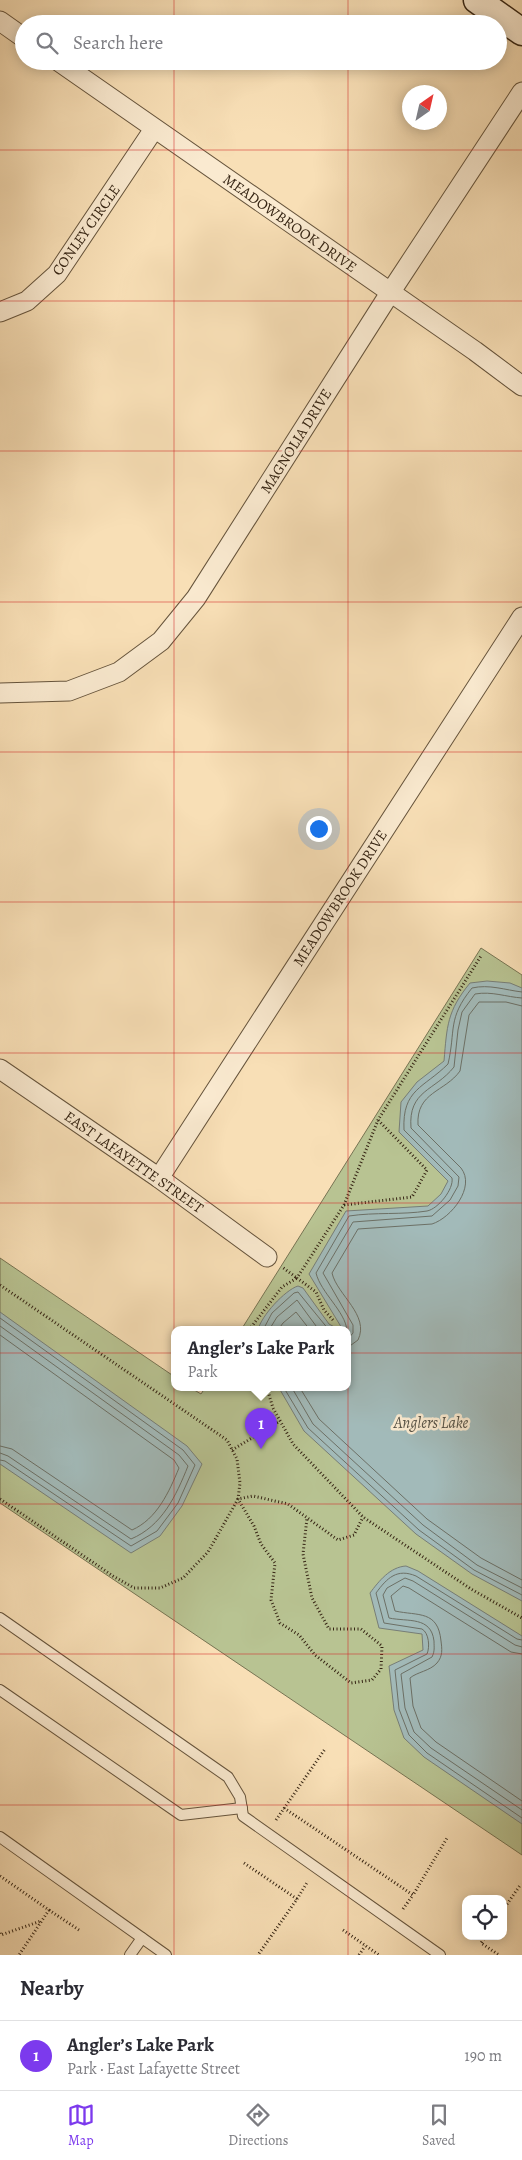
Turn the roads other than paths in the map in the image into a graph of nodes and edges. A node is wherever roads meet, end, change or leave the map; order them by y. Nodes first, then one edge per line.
1 (477, 0) edge
2 (498, 15) edge
3 (0, 21) edge
4 (507, 21) edge
5 (15, 32) edge
6 (522, 32) edge
7 (71, 70) edge
8 (522, 92) edge
9 (154, 128) junction
10 (390, 292) junction
11 (0, 312) edge
12 (522, 386) edge
13 (522, 617) edge
14 (0, 693) edge
15 (0, 1069) edge
16 (159, 1178) junction
17 (267, 1257) road end
18 (0, 1618) edge
19 (0, 1690) edge
20 (242, 1808) junction
21 (0, 1837) edge
22 (142, 1938) junction
23 (130, 1955) edge
24 (166, 1955) edge
25 (440, 1955) edge

1 - 2 main road
3 - 5 street
4 - 6 main road
7 - 9 street, MEADOWBROOK DRIVE
8 - 10 street, MAGNOLIA DRIVE
9 - 10 street, MEADOWBROOK DRIVE
9 - 11 street, CONLEY CIRCLE
10 - 12 street, MEADOWBROOK DRIVE
10 - 14 street, MAGNOLIA DRIVE
13 - 16 street, MEADOWBROOK DRIVE
15 - 16 street, EAST LAFAYETTE STREET
16 - 17 street, EAST LAFAYETTE STREET
18 - 20 lane
19 - 20 lane
20 - 25 lane
21 - 22 lane
22 - 23 lane
22 - 24 lane

